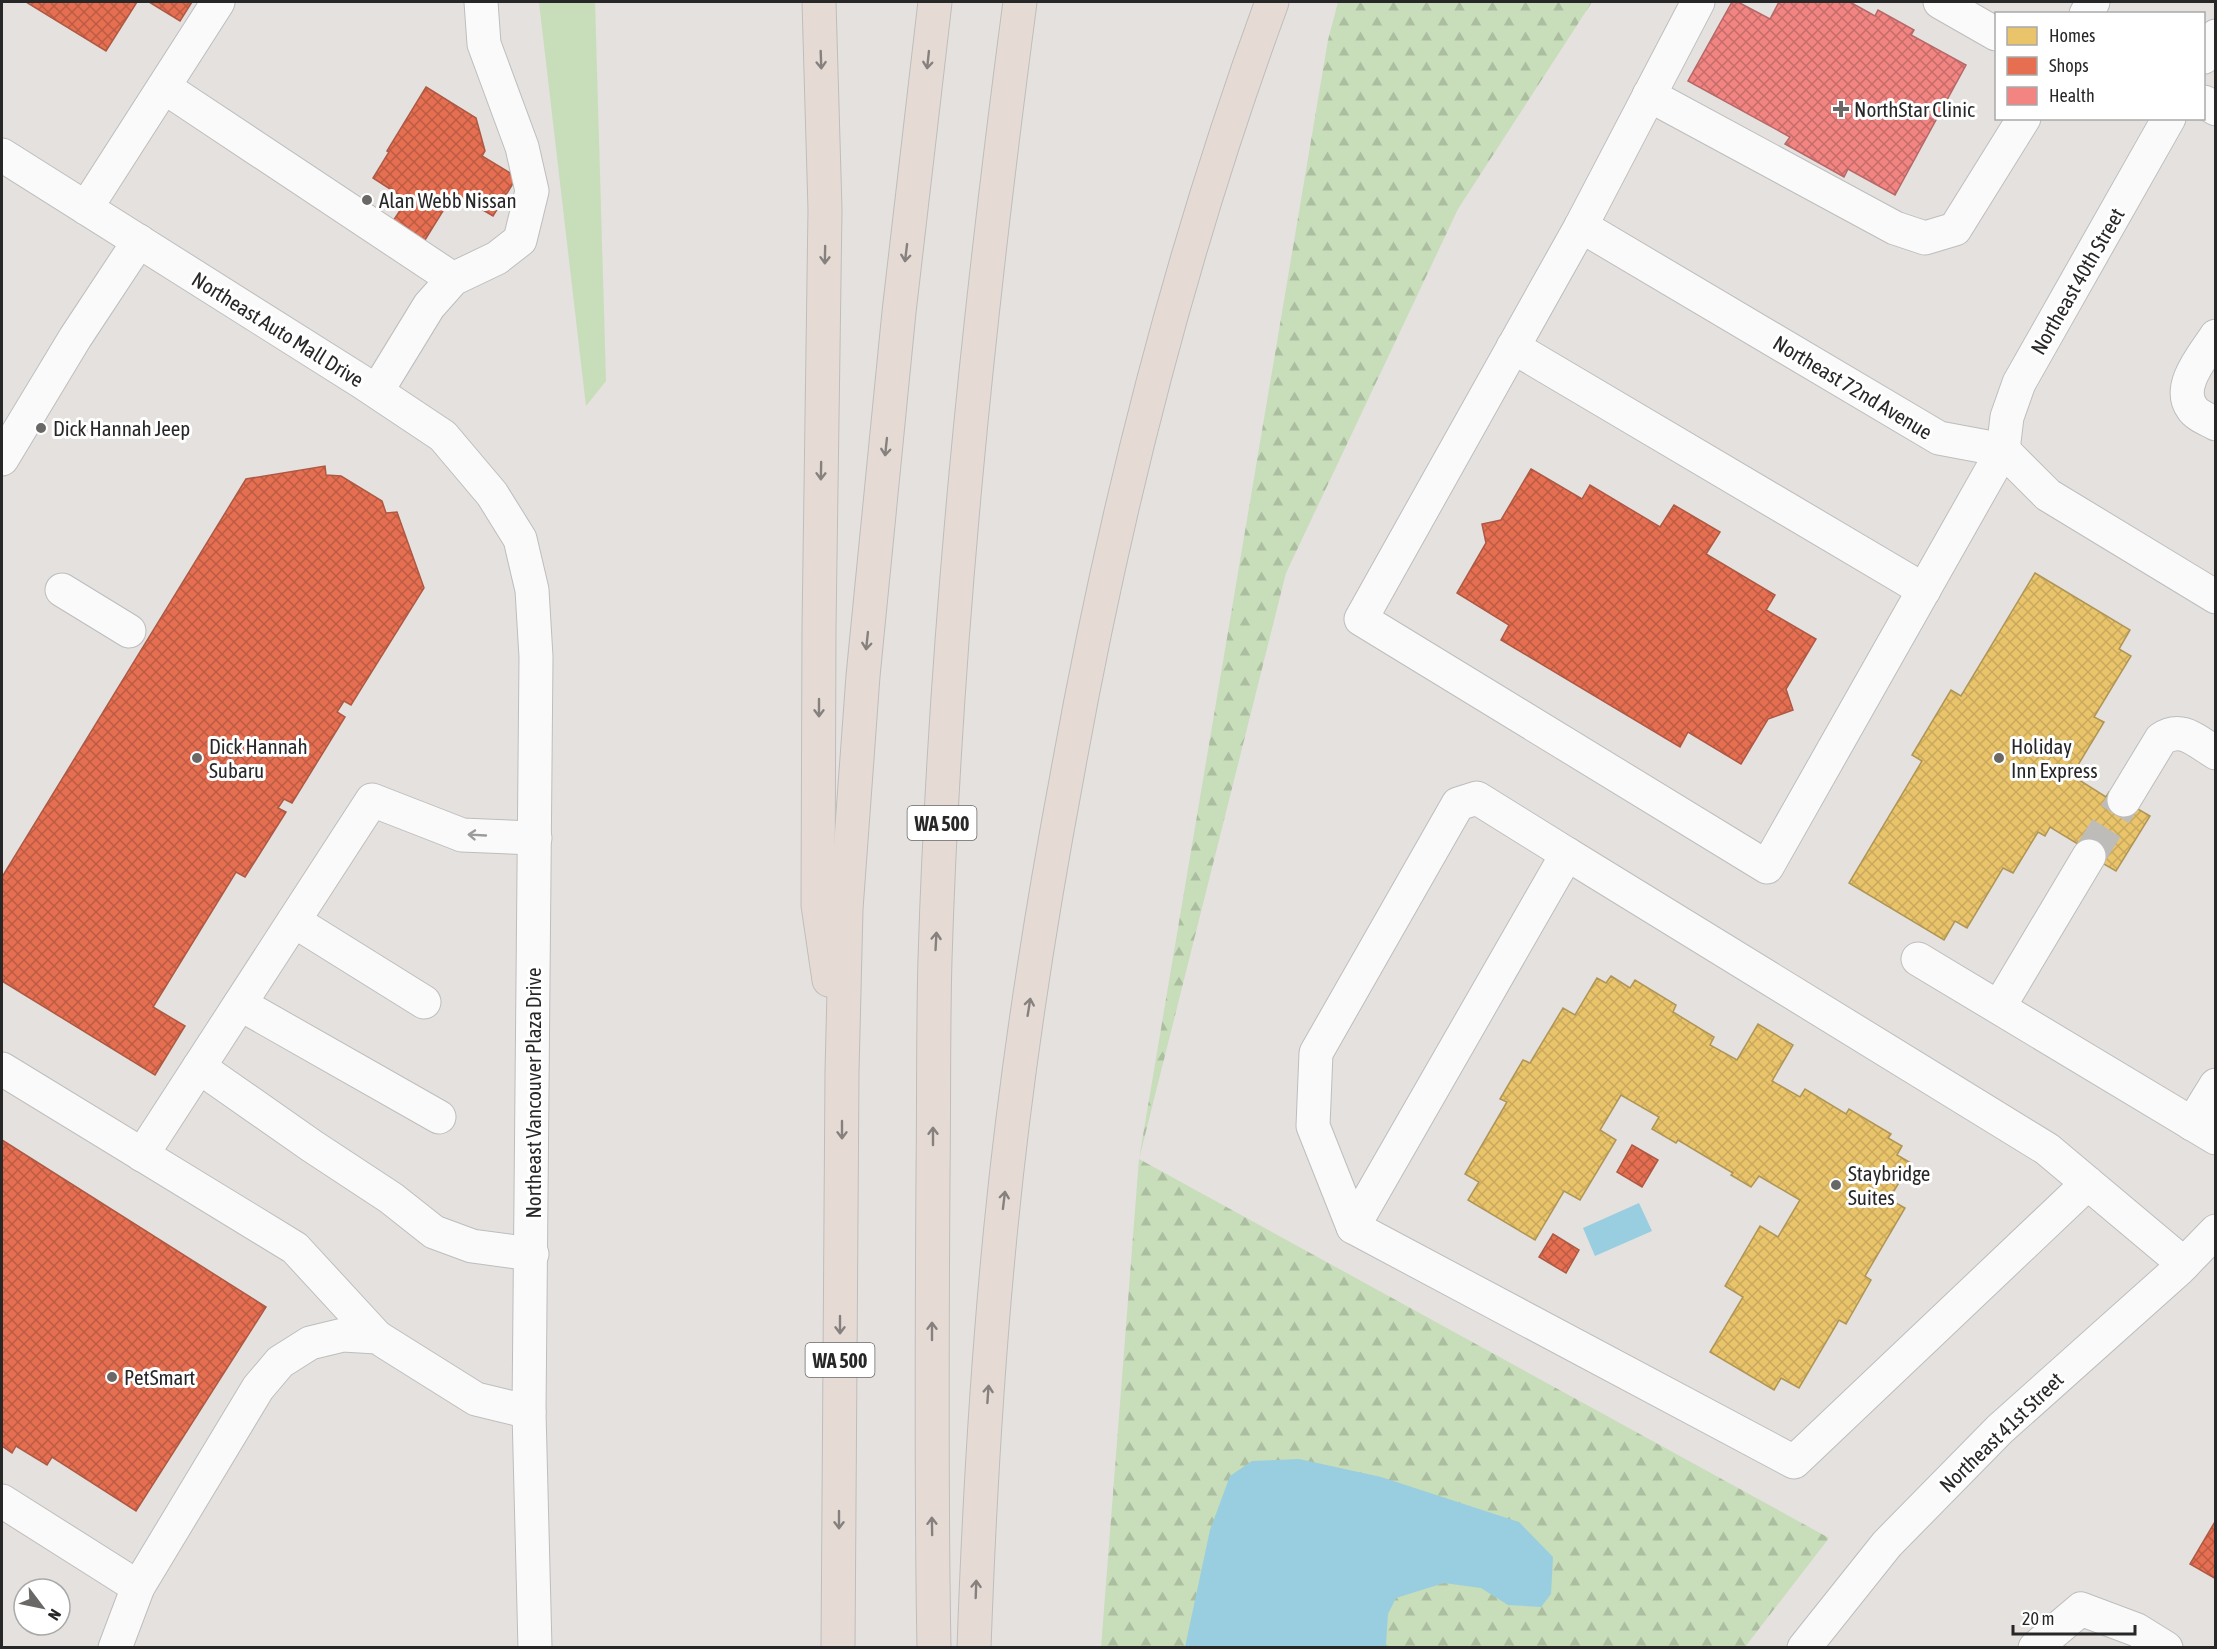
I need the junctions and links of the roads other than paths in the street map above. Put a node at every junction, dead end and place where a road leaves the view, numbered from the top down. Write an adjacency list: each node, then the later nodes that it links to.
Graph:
1 (218, 2): 12 (street)
2 (819, 2): 44 (highway, one-way to 44)
3 (935, 2): 44 (highway, WA 500, one-way to 44)
4 (1020, 2): 61 (highway, WA 500, one-way to 4)
5 (1272, 2): 62 (highway, one-way to 5)
6 (1698, 2): 13 (street)
7 (1940, 2): 9 (street)
8 (476, 4): 20 (street)
9 (1995, 33)
10 (2216, 36): 11 (street)
11 (2205, 55)
12 (164, 87): 17 (street); 20 (street)
13 (1649, 95): 14 (street); 18 (street)
14 (2023, 120)
15 (2168, 120): 25 (street, Northeast 40th Street)
16 (2, 155): 17 (street, Northeast Auto Mall Drive)
17 (86, 208): 19 (street, Northeast Auto Mall Drive)
18 (1581, 226): 22 (street); 25 (street, Northeast 72nd Avenue)
19 (139, 241): 23 (street, Northeast Auto Mall Drive); 26 (street)
20 (453, 279): 23 (street)
21 (2216, 336): 24 (street)
22 (1513, 347): 29 (street); 29 (street)
23 (377, 391): 27 (street, Northeast Auto Mall Drive)
24 (2216, 424)
25 (2003, 450): 29 (street); 30 (street)
26 (2, 459)
27 (520, 540): 34 (street, Northeast Vancouver Plaza Drive)
28 (62, 590): 31 (street)
29 (1924, 590)
30 (2216, 597)
31 (129, 631)
32 (2216, 753): 33 (street)
33 (2124, 800)
34 (535, 838): 37 (street, one-way to 37); 52 (street, Northeast Vancouver Plaza Drive)
35 (1567, 854): 49 (street); 50 (street); 50 (street)
36 (2089, 856): 41 (street)
37 (294, 921): 39 (street); 40 (street)
38 (1918, 959): 41 (street)
39 (424, 1002)
40 (240, 1004): 42 (street); 46 (street)
41 (1999, 1007): 47 (street)
42 (199, 1066): 48 (street); 52 (street)
43 (2, 1069): 48 (street)
44 (842, 1072): 60 (highway, WA 500, one-way to 60)
45 (2216, 1085): 47 (street)
46 (439, 1117)
47 (2204, 1131)
48 (142, 1155): 54 (street)
49 (2088, 1183): 50 (street); 53 (street)
50 (1353, 1227)
51 (2216, 1231): 53 (street, Northeast 41st Street)
52 (532, 1254): 55 (street, Northeast Vancouver Plaza Drive)
53 (2184, 1264): 63 (street, Northeast 41st Street)
54 (377, 1337): 55 (street); 57 (street)
55 (530, 1412): 59 (street, Northeast Vancouver Plaza Drive)
56 (2, 1501): 57 (street)
57 (138, 1587): 58 (street)
58 (115, 1647)
59 (535, 1647)
60 (838, 1647)
61 (934, 1647)
62 (974, 1647)
63 (1804, 1647)
64 (2035, 1647): 65 (street)
65 (2166, 1647)

